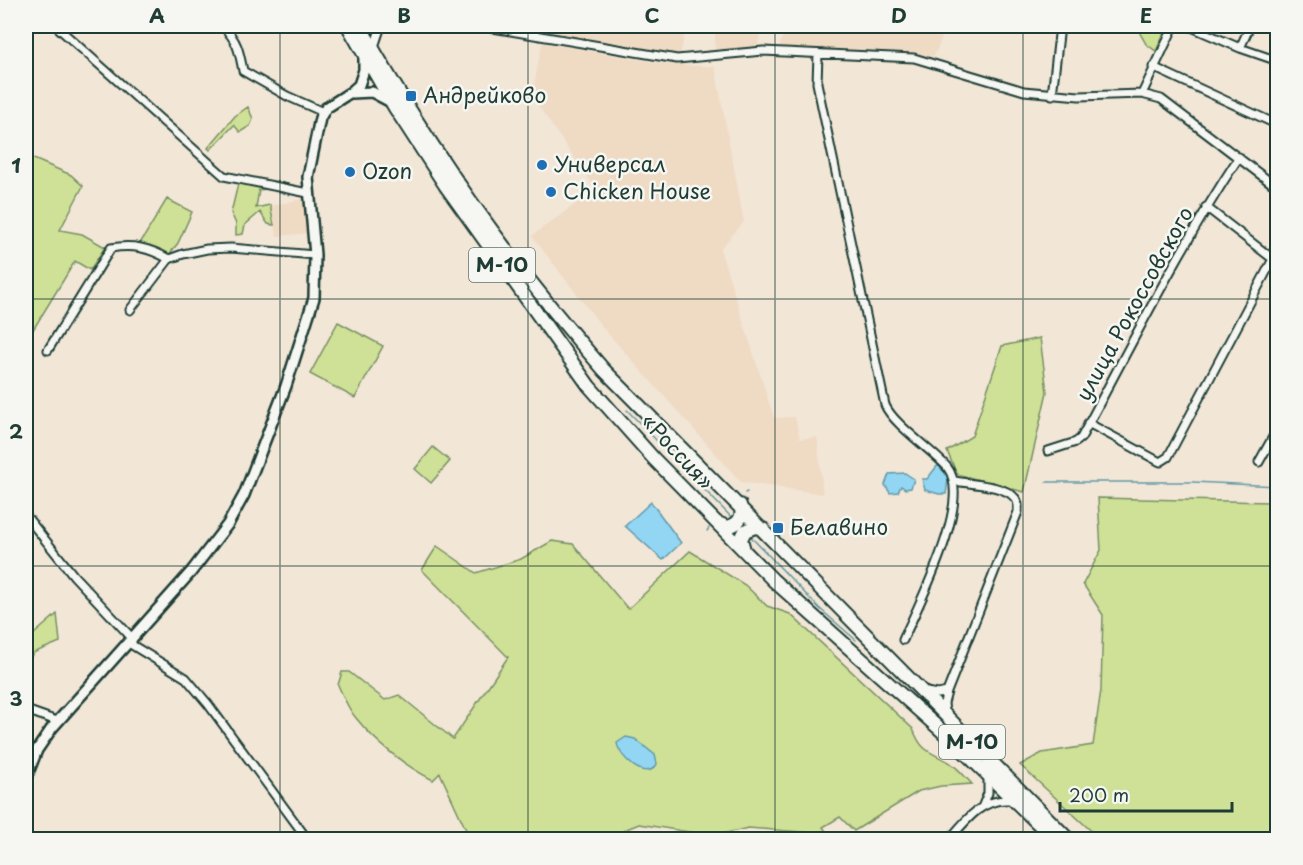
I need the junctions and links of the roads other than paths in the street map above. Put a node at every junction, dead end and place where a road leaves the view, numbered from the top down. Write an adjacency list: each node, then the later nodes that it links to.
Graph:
1 (56, 26): 26 (street)
2 (223, 26): 22 (street)
3 (348, 26): 14 (highway, «Россия» / М-10)
4 (360, 26): 28 (highway, «Россия» / М-10)
5 (364, 26): 12 (highway)
6 (381, 26): 12 (street)
7 (481, 26): 15 (street)
8 (1060, 26): 20 (street)
9 (1174, 26): 17 (street)
10 (1189, 26): 13 (street)
11 (1250, 26): 13 (street)
12 (375, 44): 28 (highway)
13 (1240, 48): 16 (street)
14 (361, 49): 18 (street); 21 (highway, «Россия» / М-10)
15 (818, 54): 20 (street); 38 (street)
16 (1278, 61)
17 (1154, 67): 19 (street); 23 (street)
18 (350, 94): 21 (street); 22 (street)
19 (1142, 94): 20 (street); 24 (street)
20 (1052, 95)
21 (395, 108): 41 (highway, «Россия» / М-10)
22 (323, 112): 26 (street)
23 (1278, 125)
24 (1239, 157): 25 (street); 27 (street, улица Рокоссовского)
25 (1278, 188)
26 (308, 193): 29 (street)
27 (1206, 207): 31 (street); 34 (street, улица Рокоссовского)
28 (485, 223): 39 (highway, «Россия» / М-10)
29 (315, 255): 30 (street); 44 (street)
30 (169, 259): 32 (street); 33 (street)
31 (1275, 261): 34 (street)
32 (130, 310)
33 (48, 350)
34 (1088, 423): 36 (street, улица Рокоссовского)
35 (1278, 428): 37 (street)
36 (1048, 451)
37 (1259, 462)
38 (954, 481): 45 (street); 47 (street)
39 (740, 505): 41 (highway); 42 (highway, «Россия» / М-10)
40 (26, 516): 44 (street)
41 (717, 523): 43 (highway, «Россия» / М-10)
42 (763, 529): 43 (highway); 46 (highway, «Россия» / М-10)
43 (745, 552): 48 (highway, «Россия» / М-10)
44 (132, 638): 51 (street); 57 (street)
45 (903, 640)
46 (919, 689): 47 (street); 50 (highway, «Россия» / М-10)
47 (947, 692): 50 (street)
48 (905, 697): 53 (highway); 56 (highway, «Россия» / М-10)
49 (26, 710): 51 (street)
50 (947, 717): 60 (highway, «Россия» / М-10)
51 (57, 722): 52 (street)
52 (26, 778)
53 (988, 780): 54 (highway); 55 (street)
54 (1009, 801): 55 (street); 56 (highway)
55 (983, 805): 58 (street)
56 (1030, 814): 59 (highway, «Россия» / М-10)
57 (308, 840)
58 (948, 840)
59 (1055, 840)
60 (1070, 840)

